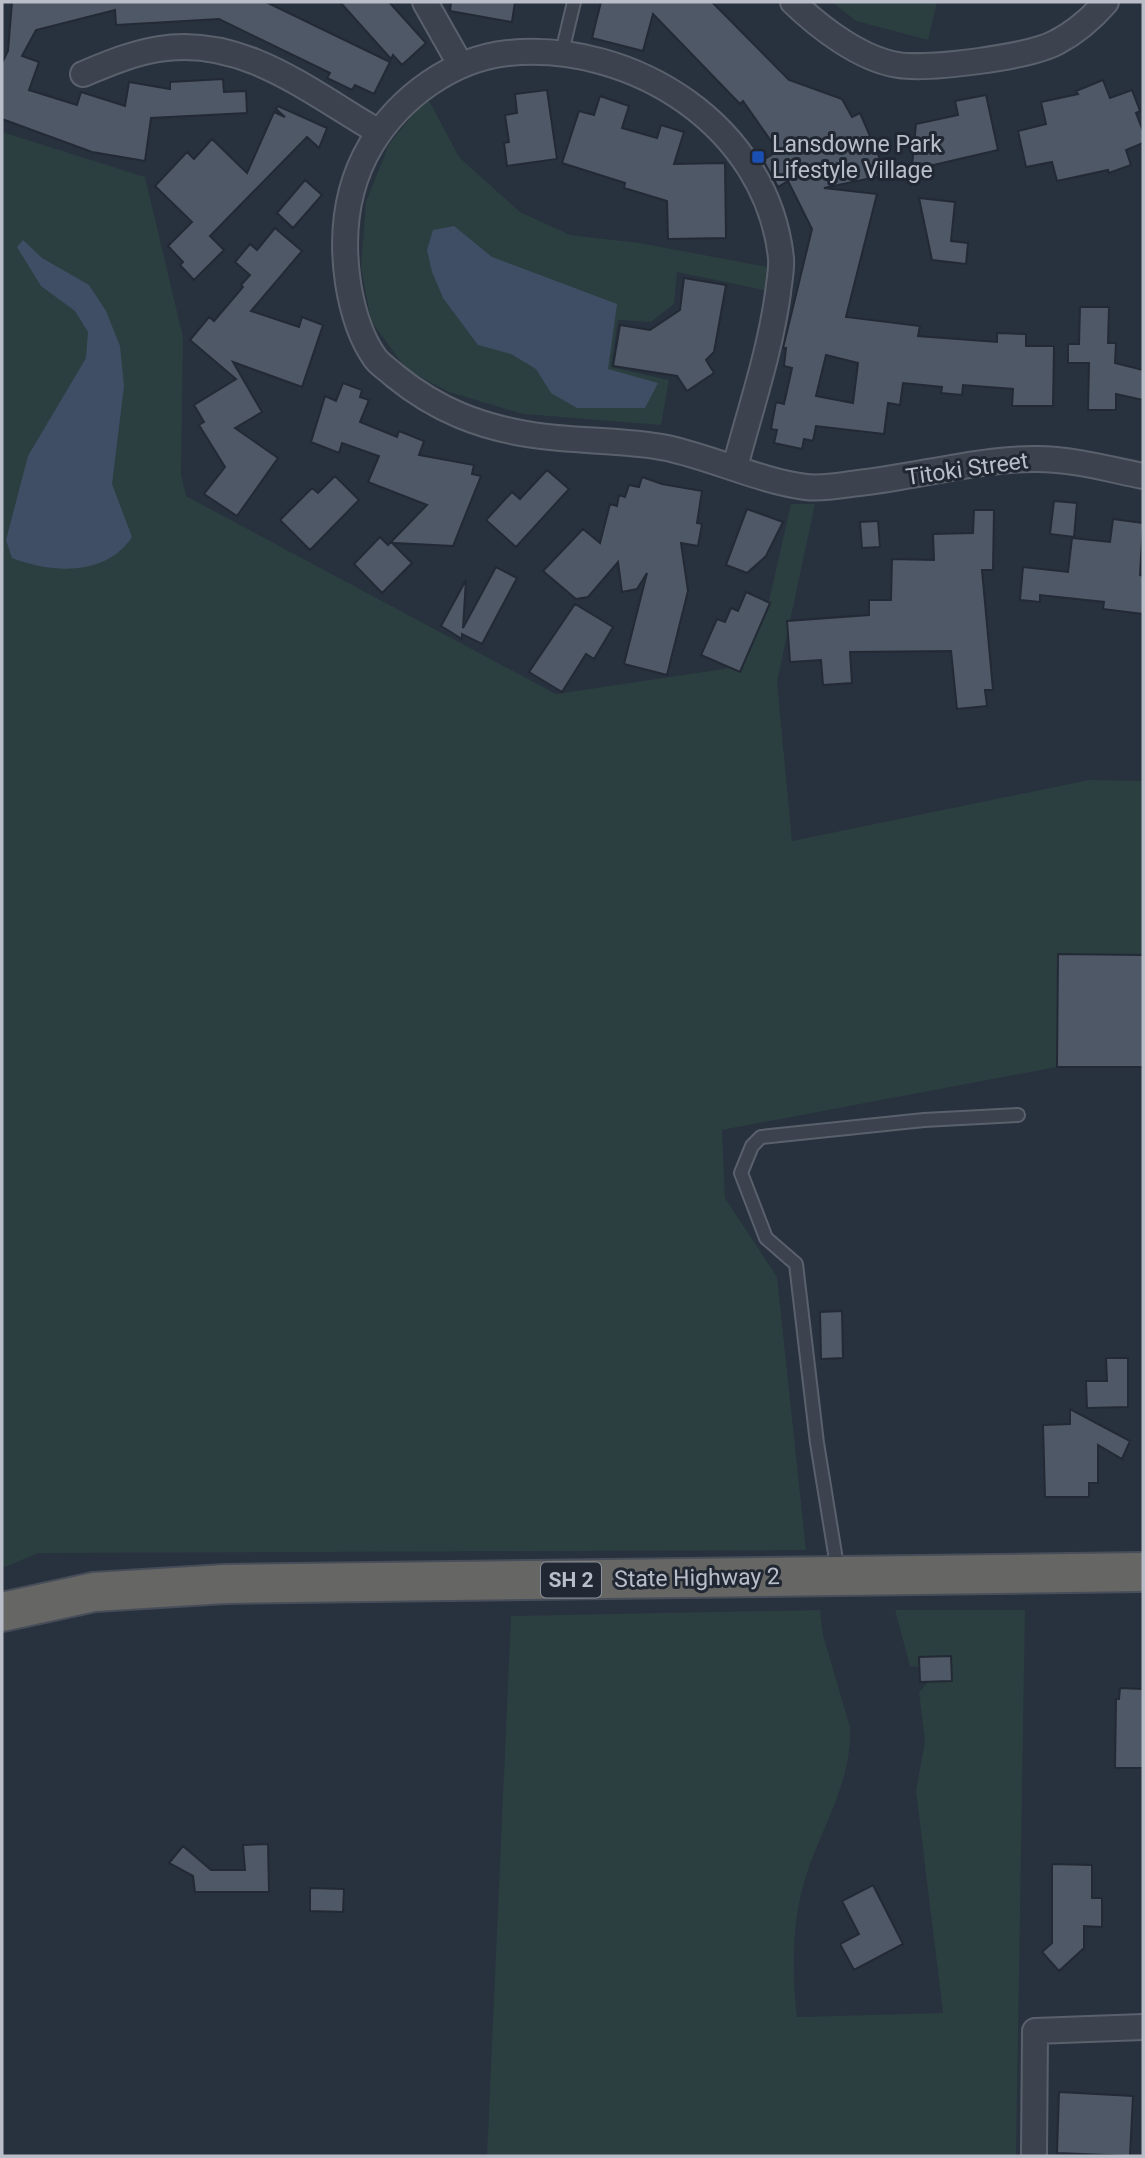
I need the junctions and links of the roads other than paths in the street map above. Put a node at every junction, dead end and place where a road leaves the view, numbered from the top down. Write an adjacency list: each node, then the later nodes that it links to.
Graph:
1 (425, 2): 6 (street)
2 (575, 2): 5 (lane)
3 (793, 2): 4 (street)
4 (1107, 2)
5 (562, 52): 6 (street, Titoki Street); 9 (street, Titoki Street)
6 (460, 64): 8 (street, Titoki Street)
7 (83, 74): 8 (street)
8 (379, 132): 9 (street, Titoki Street)
9 (735, 467): 10 (street, Titoki Street)
10 (1143, 476)
11 (1018, 1115): 13 (lane)
12 (1143, 1572): 13 (highway, State Highway 2 / SH 2)
13 (838, 1576): 14 (highway, State Highway 2 / SH 2)
14 (2, 1612)
15 (1143, 2027): 16 (street)
16 (1034, 2156)

